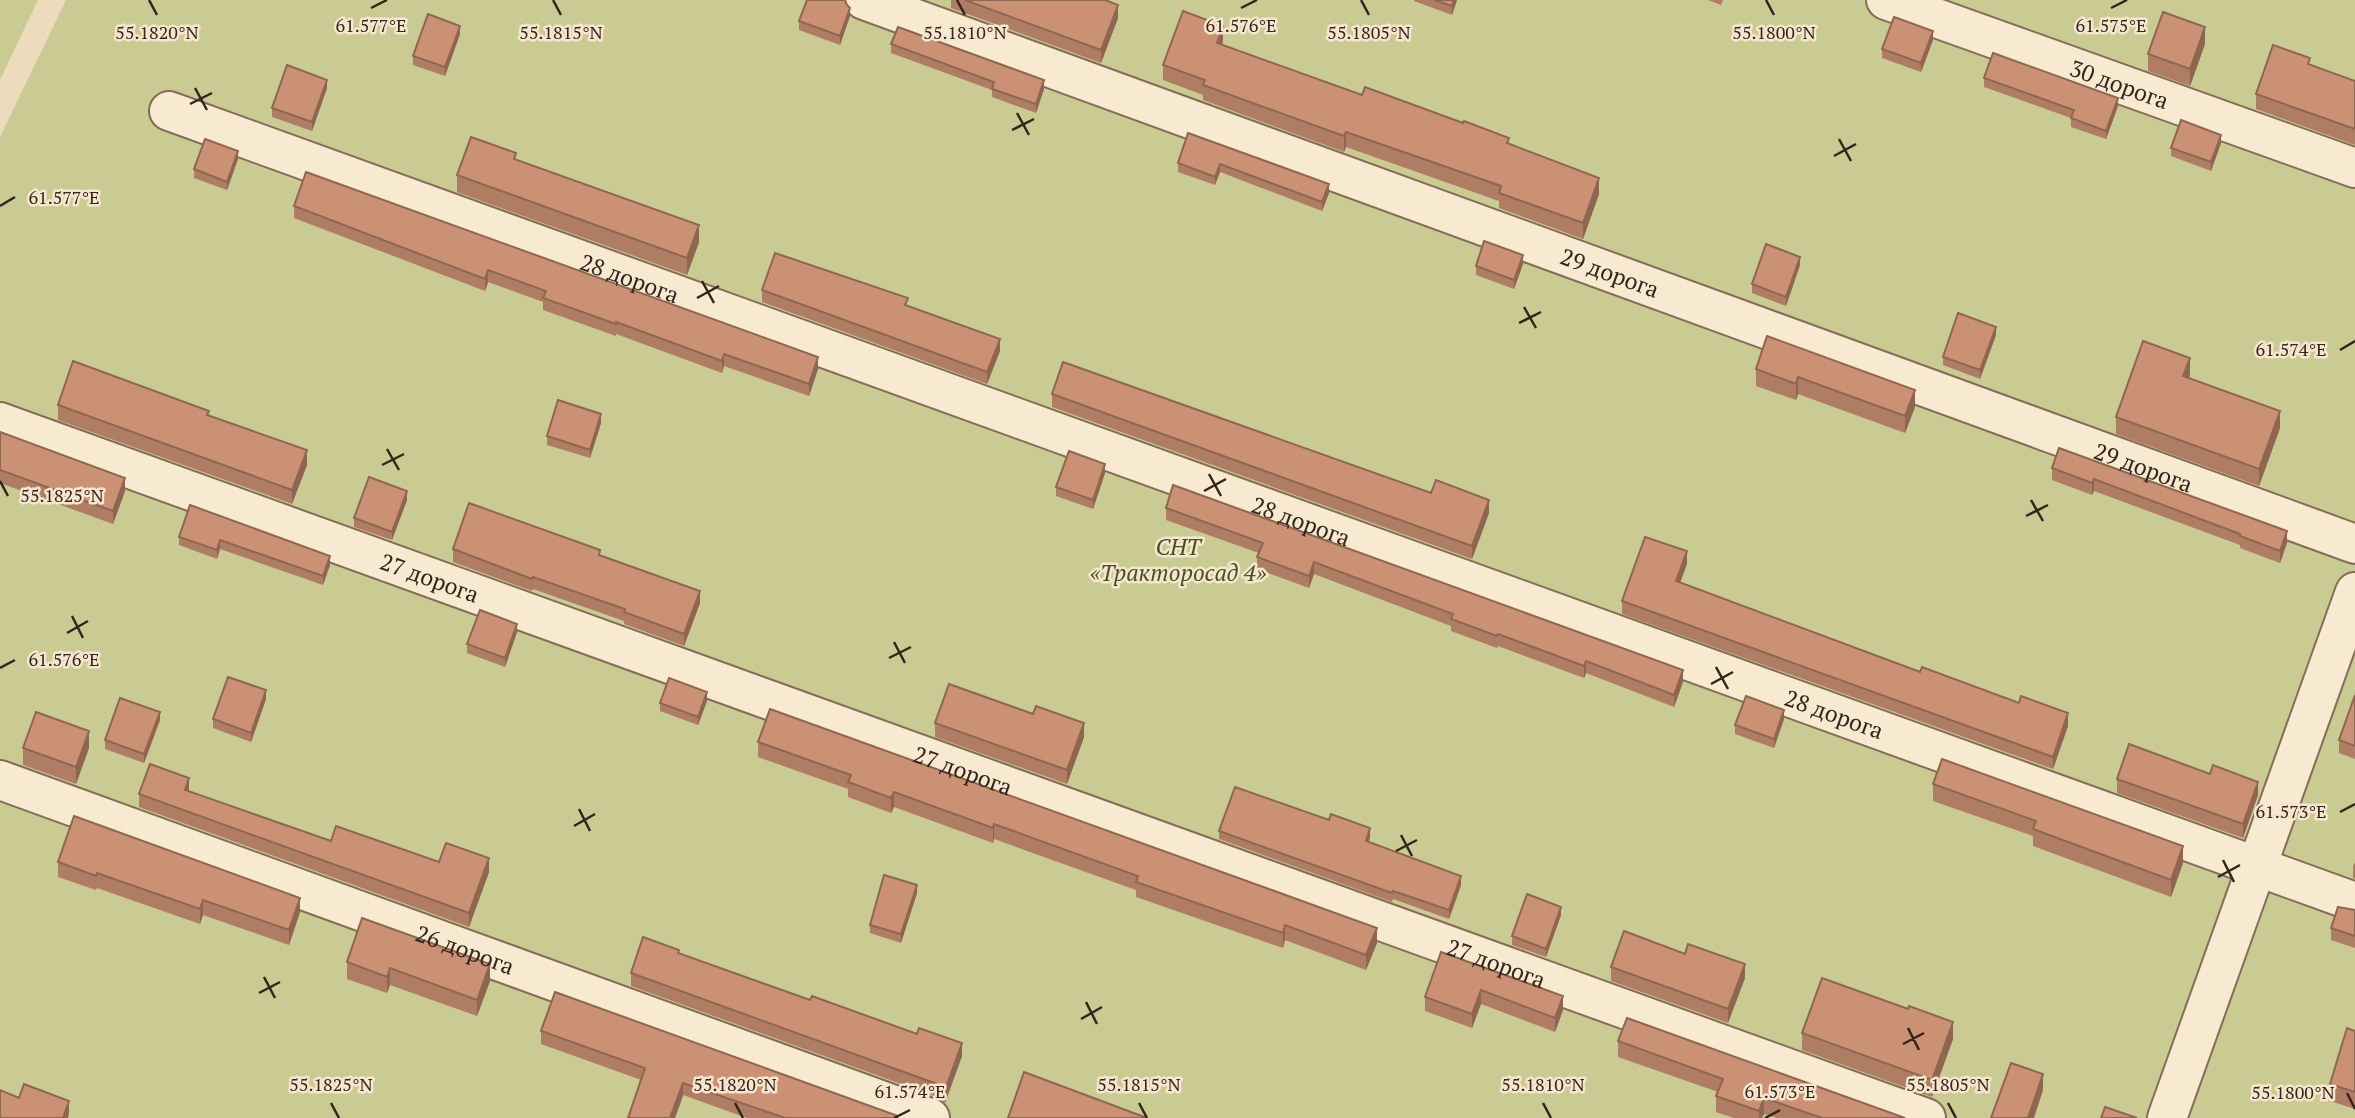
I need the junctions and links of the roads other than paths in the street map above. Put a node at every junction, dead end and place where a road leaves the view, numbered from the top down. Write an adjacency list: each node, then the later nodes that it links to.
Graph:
1 (864, 0): 6 (street, 29 дорога)
2 (1886, 0): 4 (street, 30 дорога)
3 (169, 111): 9 (street, 28 дорога)
4 (2355, 168)
5 (0, 422): 12 (street, 27 дорога)
6 (2355, 544)
7 (2355, 592): 9 (street)
8 (0, 780): 11 (street, 26 дорога)
9 (2257, 866): 10 (street, 28 дорога); 13 (street)
10 (2355, 902)
11 (930, 1118)
12 (1926, 1118)
13 (2166, 1118)

